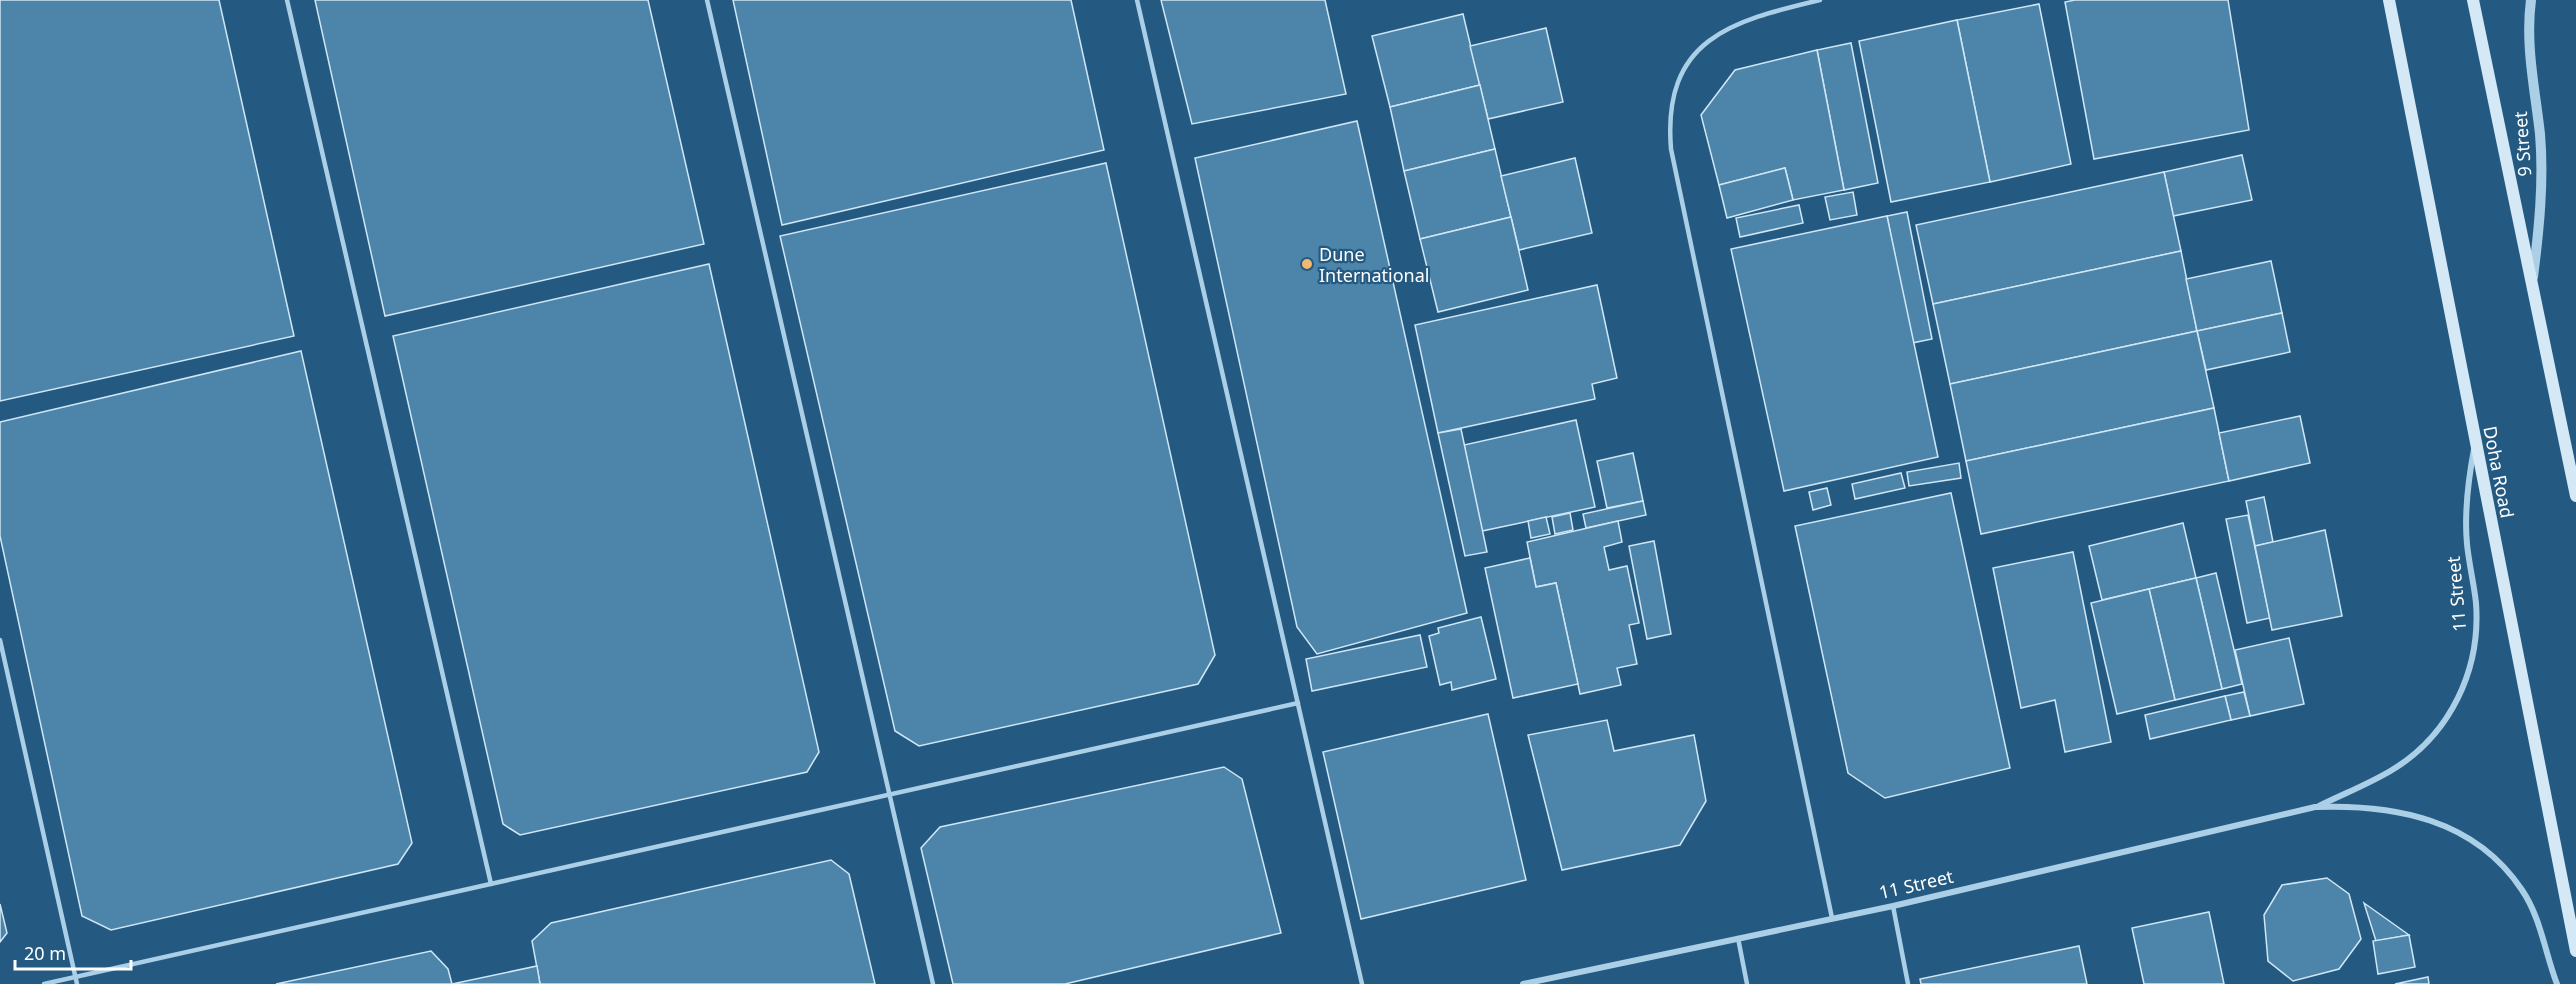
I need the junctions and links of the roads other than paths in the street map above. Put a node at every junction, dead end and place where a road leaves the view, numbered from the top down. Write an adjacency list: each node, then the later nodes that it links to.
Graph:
1 (287, 0): 15 (lane)
2 (707, 0): 13 (lane)
3 (1137, 0): 12 (lane)
4 (1820, 0): 17 (lane)
5 (2389, 0): 9 (main road, Doha Road)
6 (2473, 0): 8 (main road)
7 (2531, 0): 8 (street, 9 Street)
8 (2531, 286): 10 (main road)
9 (2475, 446): 14 (street, 11 Street); 19 (main road, Doha Road)
10 (2576, 496)
11 (0, 640): 20 (lane)
12 (1298, 703): 13 (lane); 24 (lane)
13 (889, 795): 15 (lane); 23 (lane)
14 (2315, 807): 16 (street, 11 Street); 28 (street, 11 Street)
15 (491, 884): 20 (lane)
16 (1893, 906): 17 (street, 11 Street); 27 (lane)
17 (1832, 918): 18 (street, 11 Street)
18 (1738, 938): 25 (street, 11 Street); 26 (lane)
19 (2576, 951)
20 (76, 977): 21 (lane); 22 (lane)
21 (44, 984)
22 (77, 984)
23 (933, 984)
24 (1362, 984)
25 (1523, 984)
26 (1747, 984)
27 (1908, 984)
28 (2557, 984)

